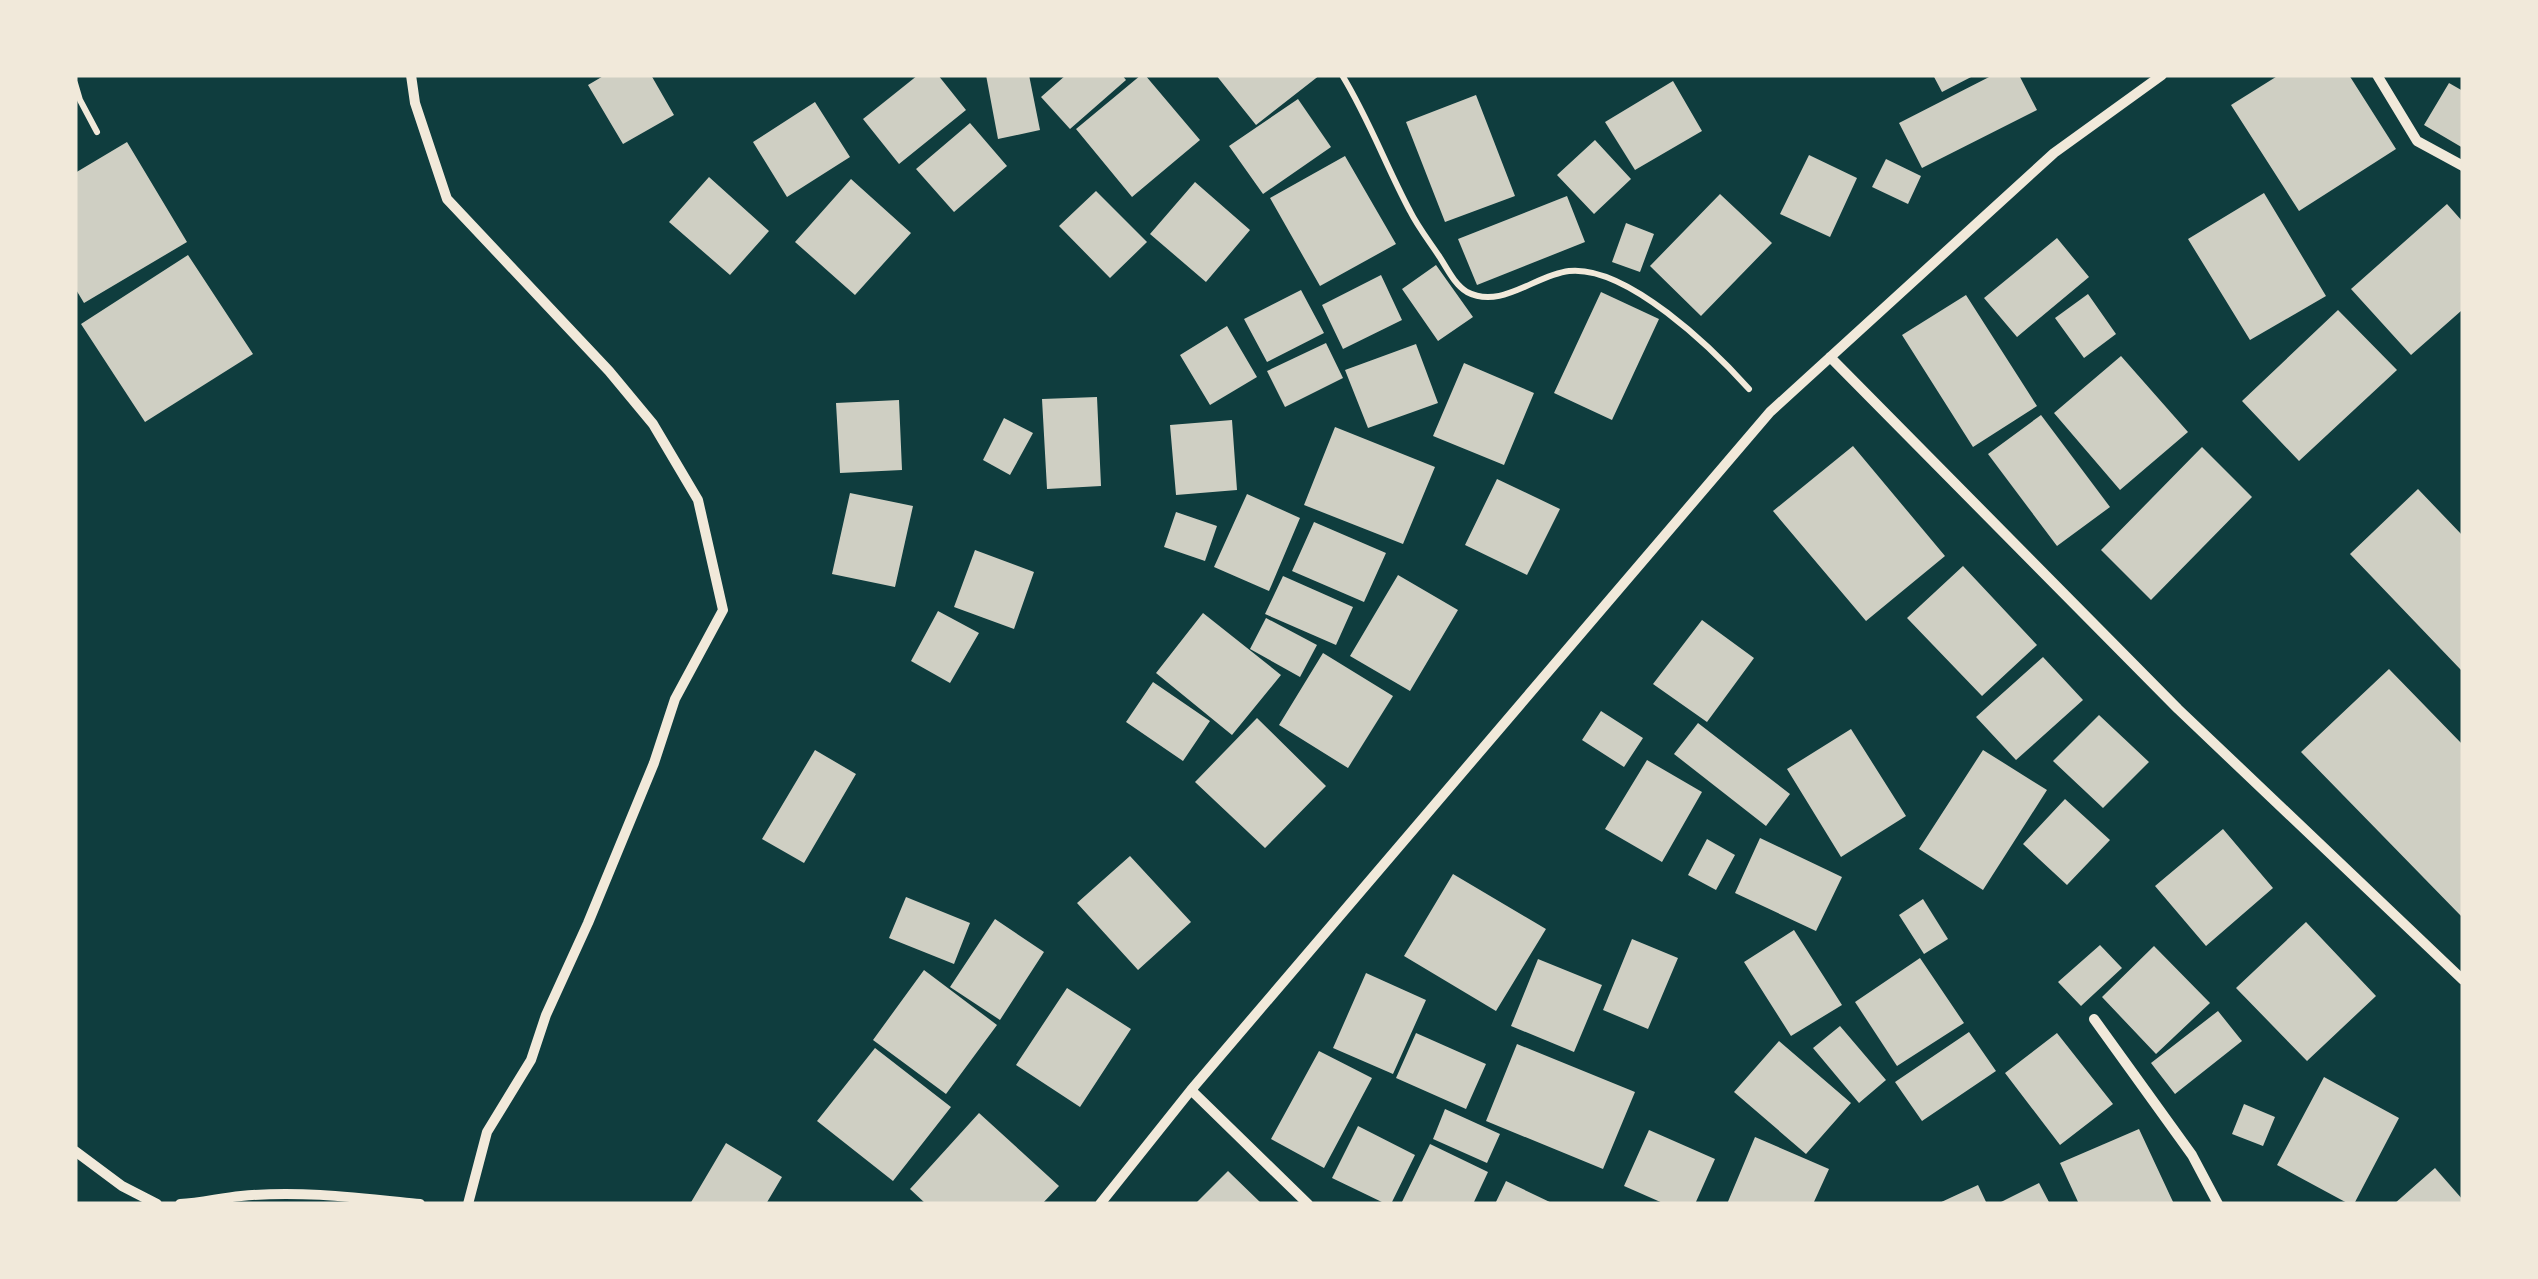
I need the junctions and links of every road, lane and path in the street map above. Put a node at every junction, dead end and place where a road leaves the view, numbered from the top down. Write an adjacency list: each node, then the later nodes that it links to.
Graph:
1 (411, 75): 17 (street)
2 (1342, 75): 9 (path)
3 (2162, 75): 8 (street)
4 (2377, 75): 7 (street)
5 (75, 83): 6 (path)
6 (97, 132)
7 (2463, 166)
8 (1830, 357): 9 (street); 10 (street)
9 (1770, 412): 12 (street)
10 (2463, 980)
11 (2094, 1018): 20 (street)
12 (1191, 1090): 18 (street); 19 (street)
13 (75, 1151): 14 (street)
14 (156, 1204)
15 (180, 1204): 16 (street)
16 (420, 1204)
17 (468, 1204)
18 (1100, 1204)
19 (1308, 1204)
20 (2218, 1204)

